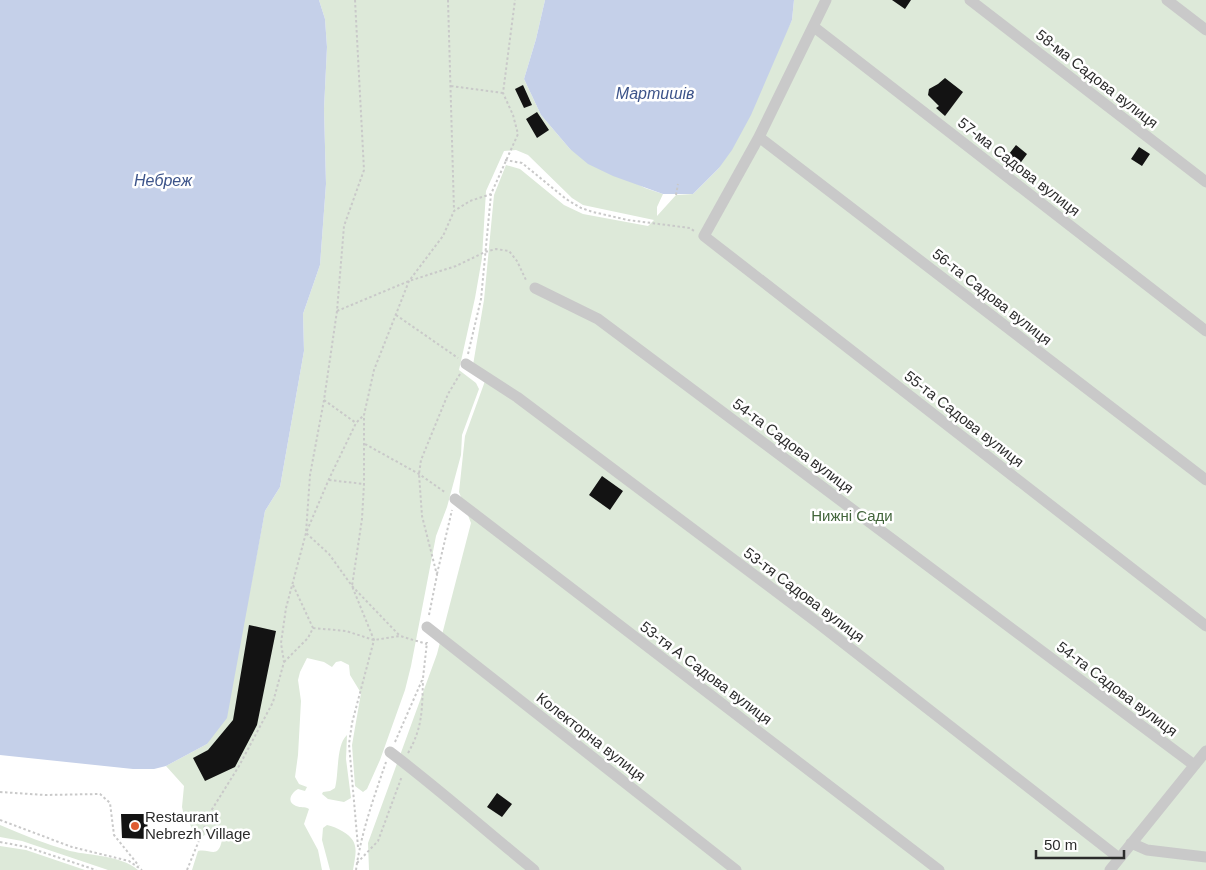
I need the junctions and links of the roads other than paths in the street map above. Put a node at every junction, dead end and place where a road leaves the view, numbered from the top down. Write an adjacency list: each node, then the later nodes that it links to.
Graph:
1 (826, 0): 4 (street)
2 (970, 0): 7 (street, 58-ма Садова вулиця)
3 (1167, 0): 5 (street)
4 (814, 27): 6 (street); 9 (street, 57-ма Садова вулиця)
5 (1206, 30)
6 (759, 137): 11 (street, 56-та Садова вулиця); 13 (street, 55-та Садова вулиця)
7 (1206, 182)
8 (535, 288): 17 (street, 54-та Садова вулиця)
9 (1206, 331)
10 (466, 364): 20 (street, 53-тя Садова вулиця)
11 (1206, 480)
12 (455, 499): 23 (street, 53-тя А Садова вулиця)
13 (1206, 626)
14 (427, 627): 22 (street, Колекторна вулиця)
15 (1206, 751): 17 (street)
16 (390, 752): 21 (street)
17 (1194, 765): 18 (street)
18 (1131, 843): 19 (street); 20 (street)
19 (1206, 857)
20 (1119, 858): 24 (street)
21 (534, 870)
22 (736, 870)
23 (939, 870)
24 (1110, 870)

